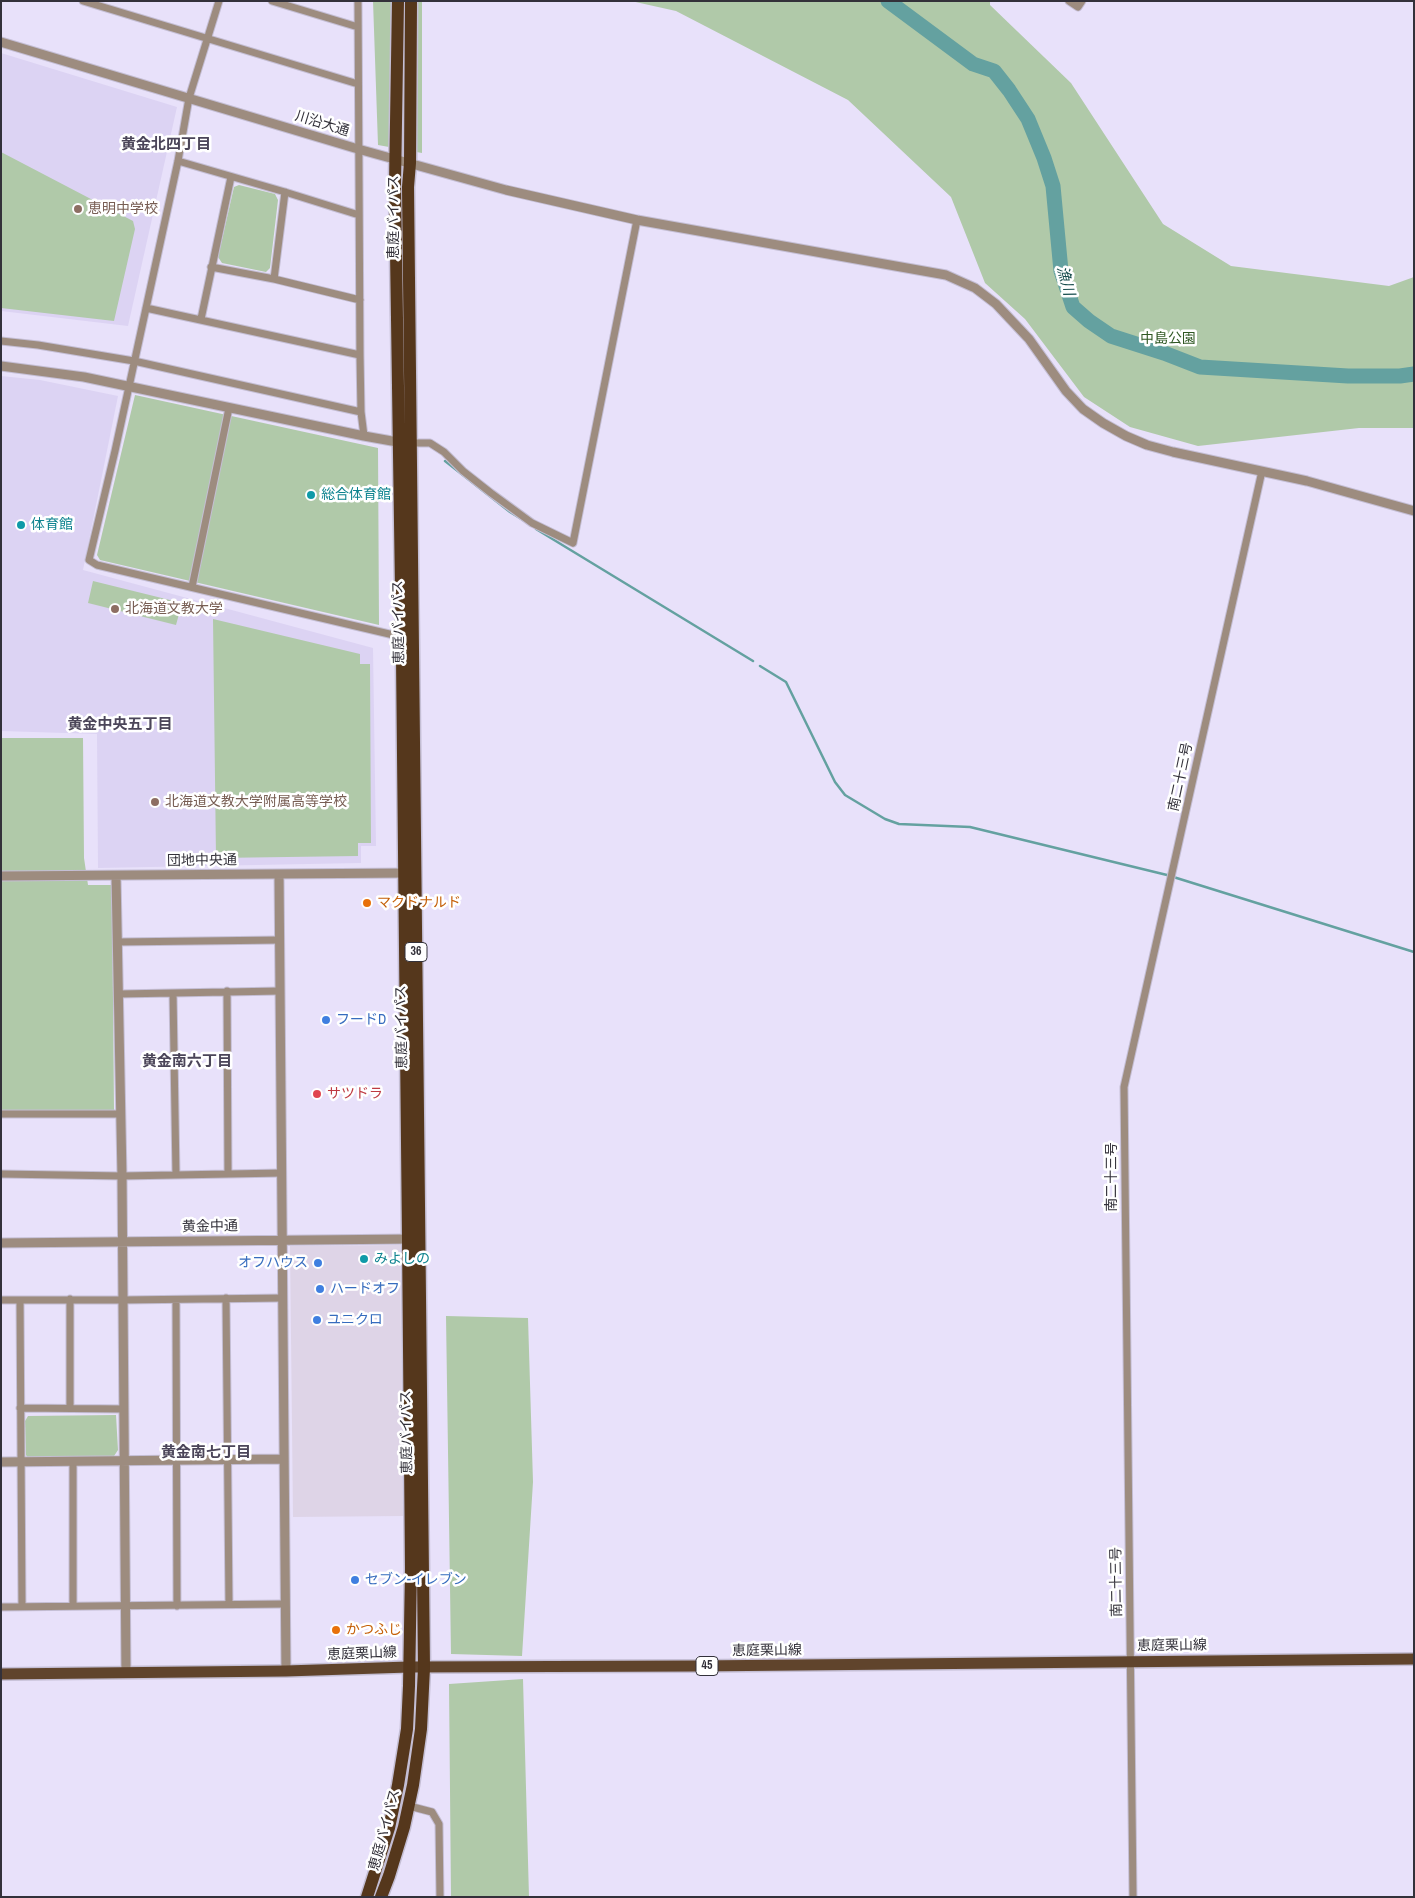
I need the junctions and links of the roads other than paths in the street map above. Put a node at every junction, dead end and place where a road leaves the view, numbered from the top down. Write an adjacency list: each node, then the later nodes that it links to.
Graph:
1 (83, 1): 10 (street)
2 (220, 1): 10 (street)
3 (272, 1): 9 (street)
4 (358, 1): 9 (street)
5 (398, 1): 15 (highway, 恵庭バイパス / 36)
6 (411, 1): 17 (highway, 恵庭バイパス / 36)
7 (1069, 1): 8 (street)
8 (1082, 1)
9 (358, 27): 12 (street)
10 (208, 39): 12 (street); 13 (street)
11 (1, 42): 13 (street, 川沿大通)
12 (358, 84): 14 (street)
13 (189, 98): 14 (street, 川沿大通); 16 (street)
14 (358, 149): 15 (street, 川沿大通); 20 (street)
15 (395, 159): 17 (street, 川沿大通); 35 (highway, 恵庭バイパス / 36)
16 (178, 162): 18 (street); 25 (street)
17 (410, 163): 21 (street, 川沿大通); 35 (highway, 恵庭バイパス / 36)
18 (231, 176): 19 (street); 22 (street)
19 (285, 192): 20 (street); 23 (street)
20 (359, 215): 24 (street)
21 (637, 220): 35 (street); 36 (street, 川沿大通)
22 (211, 267): 23 (street); 26 (street)
23 (274, 279): 24 (street)
24 (360, 300): 28 (street)
25 (146, 308): 26 (street); 29 (street)
26 (201, 319): 28 (street)
27 (1, 341): 29 (street)
28 (360, 355): 33 (street)
29 (134, 361): 31 (street); 33 (street)
30 (1, 366): 31 (street)
31 (128, 388): 32 (street); 38 (street)
32 (229, 408): 34 (street); 38 (street)
33 (361, 412): 34 (street)
34 (364, 436): 35 (street)
35 (405, 443): 39 (highway, 恵庭バイパス / 36); 40 (highway, 恵庭バイパス / 36)
36 (1262, 471): 37 (street, 川沿大通); 86 (street, 南二十三号)
37 (1414, 511)
38 (192, 587): 39 (street)
39 (402, 637): 40 (highway, 恵庭バイパス / 36)
40 (410, 873): 41 (street, 団地中央通); 57 (highway, 恵庭バイパス / 36)
41 (279, 874): 43 (street, 団地中央通); 44 (street)
42 (1, 876): 43 (street, 団地中央通)
43 (116, 876): 45 (street)
44 (280, 940): 45 (street); 47 (street)
45 (117, 942): 49 (street)
46 (227, 991): 47 (street); 48 (street); 52 (street)
47 (280, 991): 53 (street)
48 (173, 993): 49 (street); 55 (street)
49 (119, 994): 51 (street)
50 (1, 1114): 51 (street)
51 (120, 1114): 56 (street)
52 (228, 1173): 53 (street); 55 (street)
53 (282, 1173): 58 (street)
54 (1, 1174): 56 (street)
55 (176, 1175): 56 (street)
56 (122, 1176): 59 (street)
57 (414, 1239): 58 (street, 黄金中通); 87 (highway, 恵庭バイパス / 36); 88 (highway, 恵庭バイパス / 36)
58 (282, 1240): 59 (street, 黄金中通); 62 (street)
59 (122, 1242): 60 (street, 黄金中通); 66 (street)
60 (1, 1243)
61 (226, 1298): 62 (street); 67 (street); 71 (street)
62 (283, 1298): 72 (street)
63 (70, 1299): 65 (street); 66 (street); 69 (street)
64 (1, 1300): 65 (street)
65 (20, 1300): 68 (street)
66 (123, 1300): 67 (street); 70 (street)
67 (176, 1300): 73 (street)
68 (20, 1408): 69 (street); 77 (street)
69 (70, 1408): 70 (street)
70 (124, 1409): 75 (street)
71 (228, 1459): 72 (street); 73 (street); 78 (street)
72 (284, 1459): 79 (street)
73 (176, 1460): 75 (street); 81 (street)
74 (73, 1461): 75 (street); 77 (street); 80 (street)
75 (124, 1461): 84 (street)
76 (1, 1462): 77 (street)
77 (20, 1462): 83 (street)
78 (229, 1604): 79 (street); 81 (street)
79 (285, 1604): 89 (street)
80 (73, 1606): 83 (street); 84 (street)
81 (177, 1606): 84 (street)
82 (1, 1607): 83 (street)
83 (22, 1607)
84 (126, 1607): 90 (street)
85 (1414, 1659): 86 (main road, 恵庭栗山線 / 45)
86 (1130, 1662): 88 (main road, 恵庭栗山線 / 45); 96 (street, 南二十三号)
87 (409, 1667): 88 (main road, 恵庭栗山線 / 45); 89 (main road, 恵庭栗山線 / 45); 93 (highway, 恵庭バイパス / 36)
88 (424, 1668): 92 (highway, 恵庭バイパス / 36)
89 (286, 1671): 90 (main road, 恵庭栗山線 / 45)
90 (126, 1673): 91 (main road, 恵庭栗山線 / 45)
91 (1, 1674)
92 (409, 1806): 94 (highway, 恵庭バイパス / 36); 95 (street)
93 (368, 1897)
94 (380, 1897)
95 (440, 1897)
96 (1133, 1897)

